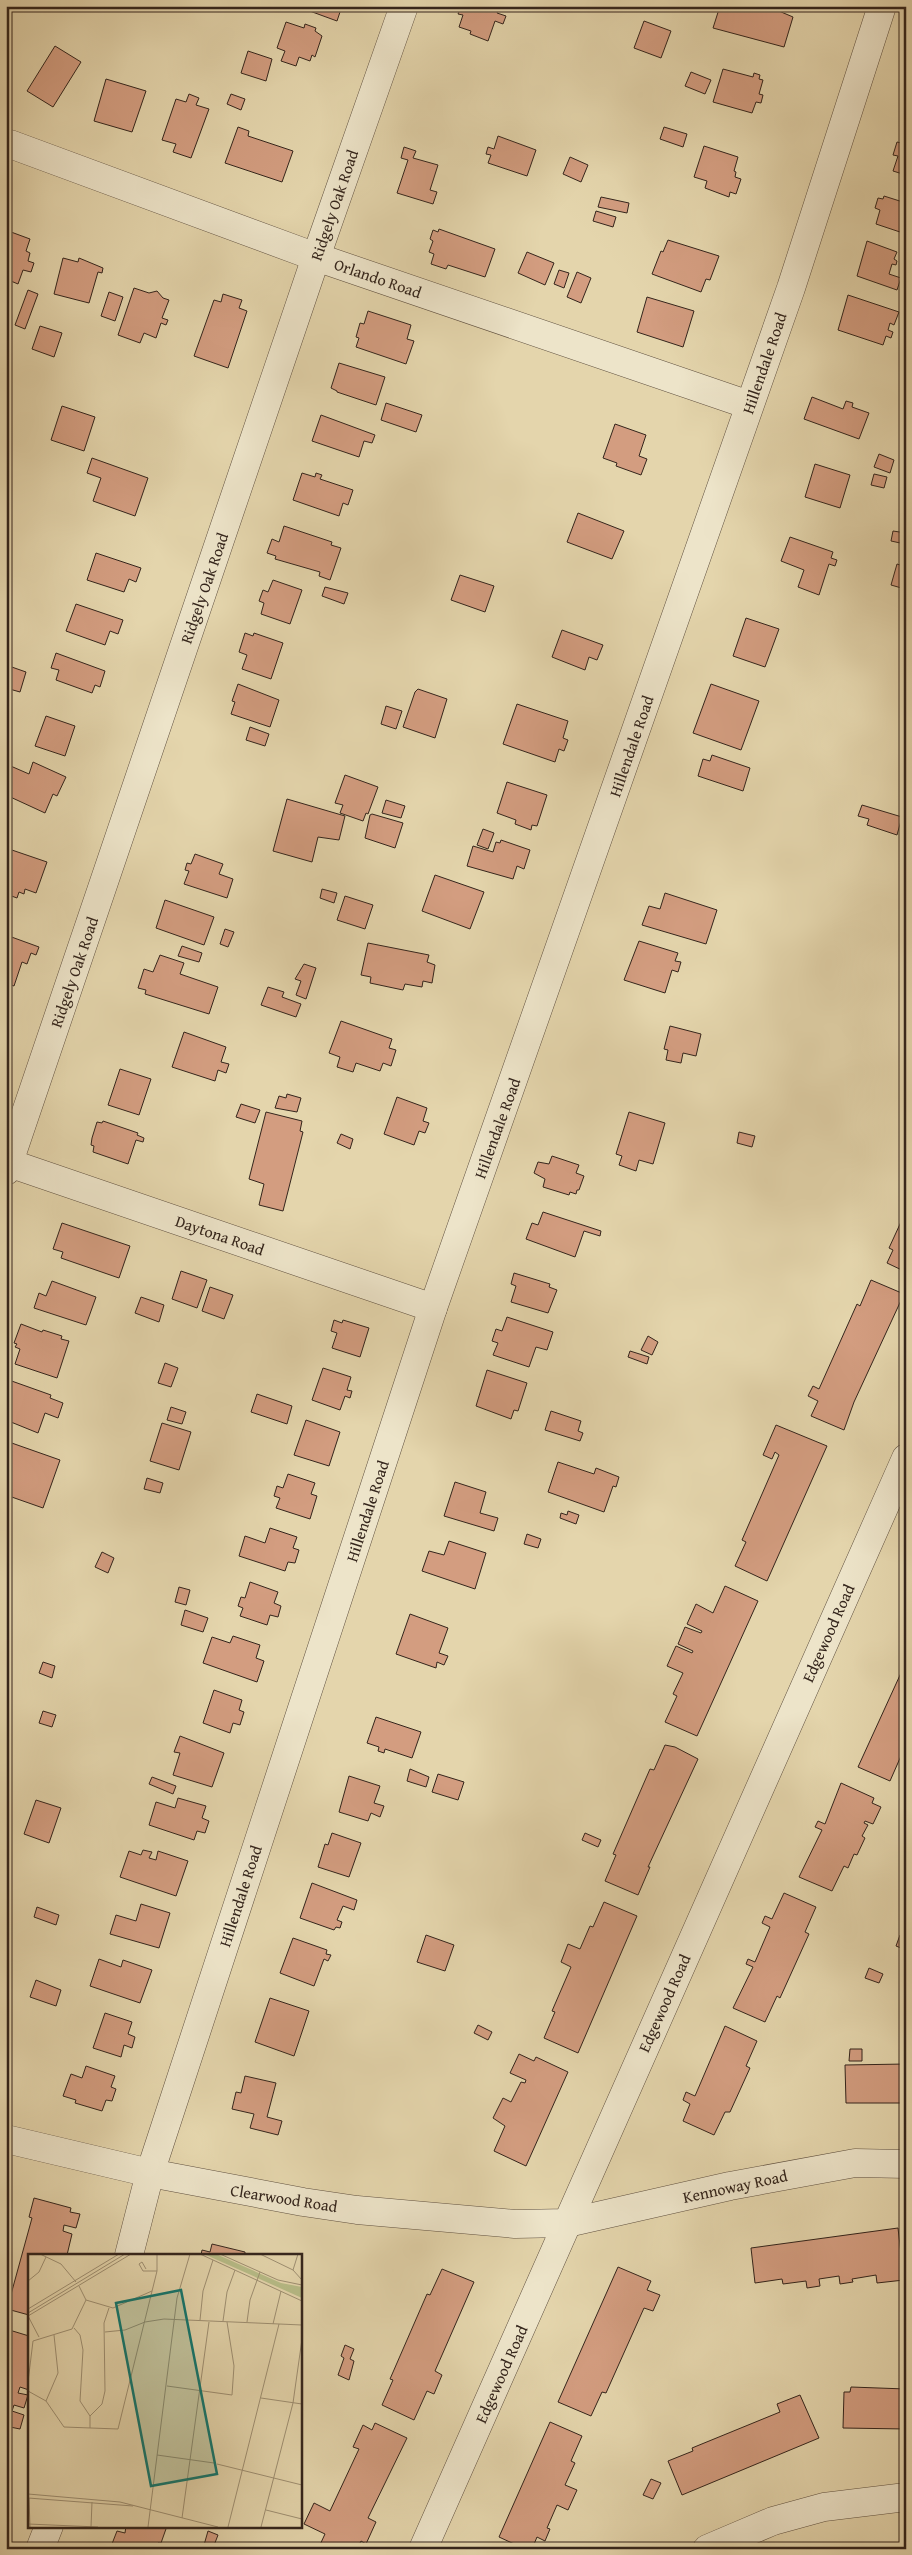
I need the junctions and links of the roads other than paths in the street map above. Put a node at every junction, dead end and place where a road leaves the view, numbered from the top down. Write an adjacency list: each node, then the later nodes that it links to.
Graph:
1 (404, 6): 4 (street, Ridgely Oak Road)
2 (882, 6): 5 (street, Hillendale Road)
3 (10, 144): 4 (street, Orlando Road)
4 (316, 257): 5 (street, Orlando Road); 6 (street, Ridgely Oak Road)
5 (749, 405): 7 (street, Hillendale Road)
6 (7, 1166): 7 (street, Daytona Road)
7 (433, 1308): 11 (street, Hillendale Road)
8 (906, 1458): 12 (street, Edgewood Road)
9 (6, 2139): 11 (street, Clearwood Road)
10 (906, 2164): 12 (street, Kennoway Road)
11 (150, 2173): 12 (street, Clearwood Road); 13 (street, Hillendale Road)
12 (567, 2223): 17 (street, Edgewood Road)
13 (130, 2254)
14 (906, 2497): 18 (street)
15 (48, 2528): 16 (street)
16 (40, 2549)
17 (424, 2549)
18 (707, 2549)

